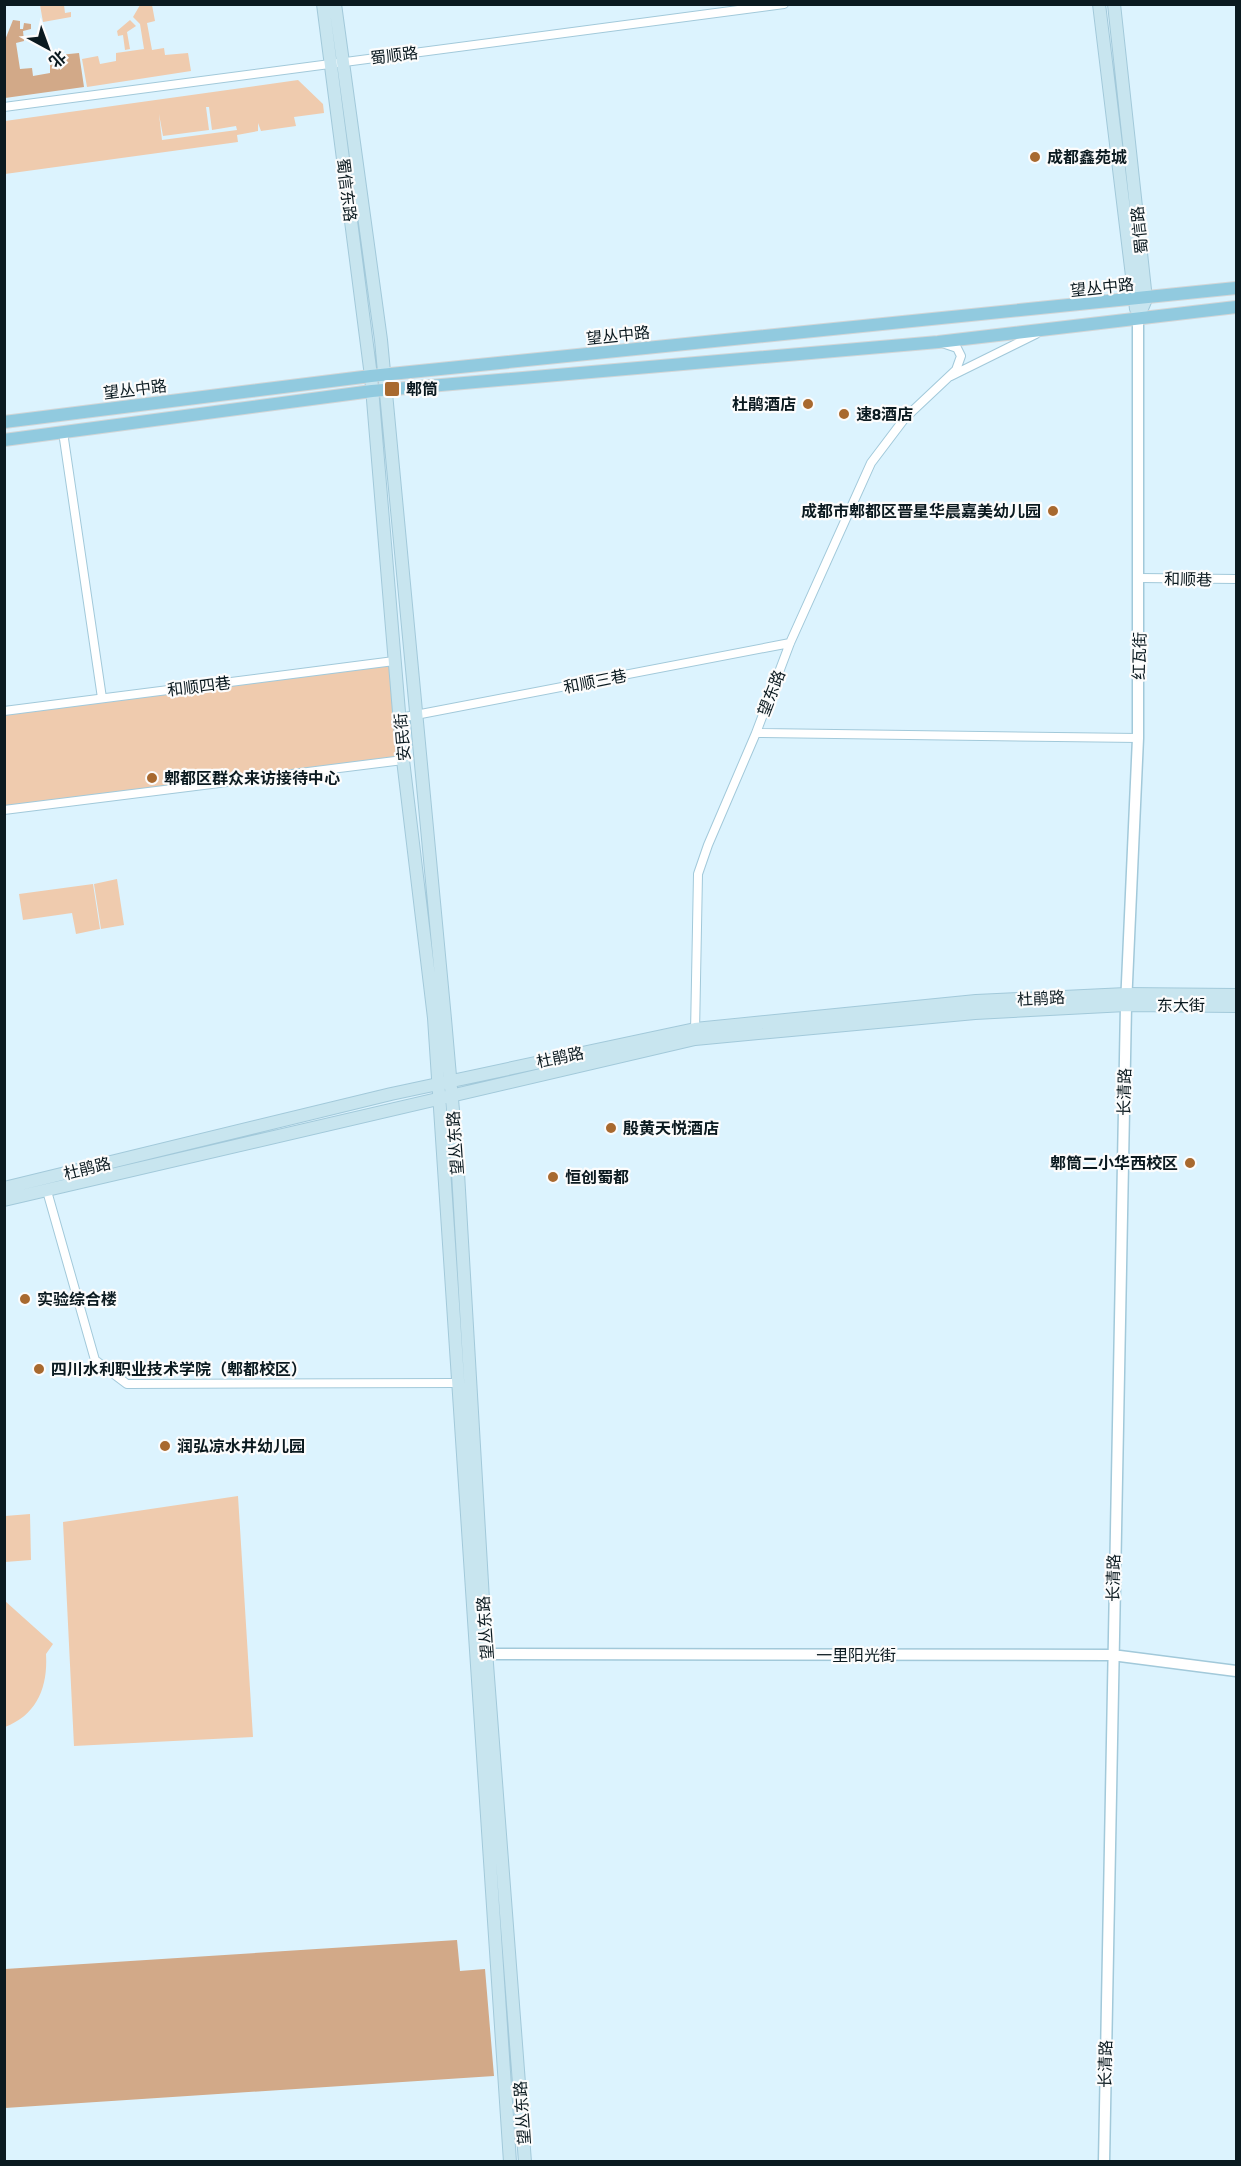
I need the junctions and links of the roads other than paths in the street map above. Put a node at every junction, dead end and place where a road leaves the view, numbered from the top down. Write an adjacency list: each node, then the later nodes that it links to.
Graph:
1 (323, 4): 6 (main road, 蜀信东路)
2 (335, 4): 6 (main road, 蜀信东路)
3 (1099, 4): 10 (main road, 蜀信路)
4 (1114, 4): 9 (main road, 蜀信路)
5 (778, 5): 6 (street, 蜀顺路)
6 (337, 62): 7 (street, 蜀顺路); 15 (main road, 蜀信东路); 16 (main road, 蜀信东路)
7 (4, 107)
8 (1236, 288): 9 (main road, 望丛中路)
9 (1146, 299): 10 (main road, 望丛中路); 12 (main road, 蜀信路)
10 (1133, 300): 12 (main road, 蜀信路); 15 (main road, 望丛中路)
11 (1236, 307): 12 (main road, 望丛中路)
12 (1138, 318): 13 (main road, 望丛中路); 23 (street, 红瓦街)
13 (1045, 330): 14 (main road, 望丛中路); 17 (street, 望东路)
14 (938, 342): 17 (street, 望东路); 18 (main road, 望丛中路)
15 (384, 375): 16 (main road, 望丛中路); 18 (main road, 安民街)
16 (371, 376): 19 (main road, 安民街); 20 (main road, 望丛中路)
17 (942, 380): 25 (street, 望东路)
18 (386, 390): 19 (main road, 望丛中路); 29 (main road, 安民街)
19 (372, 391): 21 (main road, 望丛中路); 26 (main road, 安民街)
20 (4, 422)
21 (63, 432): 22 (main road, 望丛中路); 27 (street)
22 (4, 440)
23 (1140, 578): 24 (street, 和顺巷); 32 (street, 红瓦街)
24 (1236, 579)
25 (790, 643): 29 (street, 和顺三巷); 31 (street, 望东路)
26 (394, 660): 27 (street, 和顺四巷); 30 (main road, 安民街)
27 (102, 698): 28 (street, 和顺四巷)
28 (4, 711)
29 (416, 715): 30 (street, 和顺三巷); 39 (main road, 安民街)
30 (400, 718): 33 (main road, 安民街)
31 (756, 733): 32 (street); 38 (street, 望东路)
32 (1138, 738): 36 (street, 红瓦街)
33 (403, 760): 34 (street); 39 (main road, 安民街)
34 (4, 810)
35 (1236, 995): 36 (main road, 东大街)
36 (1126, 1000): 37 (main road, 东大街); 38 (main road, 杜鹃路); 46 (street, 长清路)
37 (1236, 1006)
38 (695, 1034): 39 (main road, 杜鹃路); 40 (main road, 杜鹃路)
39 (445, 1082): 40 (main road, 安民街); 41 (main road, 杜鹃路)
40 (446, 1096): 42 (main road, 杜鹃路); 44 (main road, 望丛东路); 45 (main road, 望丛东路)
41 (4, 1188)
42 (47, 1191): 43 (main road, 杜鹃路); 44 (street)
43 (4, 1200)
44 (458, 1383): 45 (main road, 望丛东路)
45 (480, 1654): 46 (street, 一里阳光街); 48 (main road, 望丛东路); 49 (main road, 望丛东路)
46 (1112, 1655): 47 (street, 一里阳光街); 50 (street, 长清路)
47 (1236, 1671)
48 (510, 2162)
49 (525, 2162)
50 (1104, 2162)

